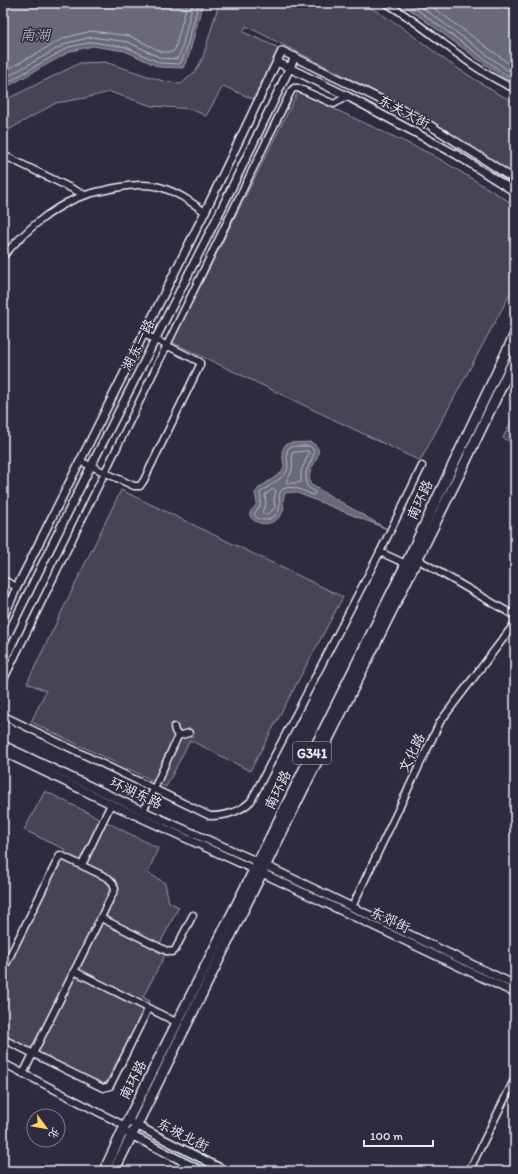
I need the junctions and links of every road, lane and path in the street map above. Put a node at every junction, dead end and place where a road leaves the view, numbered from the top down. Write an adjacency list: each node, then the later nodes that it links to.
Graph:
1 (386, 3): 6 (street)
2 (282, 51): 3 (main road, 东关大街); 4 (main road, 湖东一路)
3 (295, 57): 5 (main road, 湖东一路); 9 (main road, 东关大街)
4 (277, 62): 5 (main road, 东关大街); 12 (main road, 湖东一路)
5 (290, 69): 7 (main road, 东关大街); 16 (main road, 湖东一路)
6 (515, 89)
7 (347, 96): 10 (main road, 东关大街); 17 (street)
8 (3, 155): 11 (street)
9 (515, 180)
10 (515, 192)
11 (85, 195): 12 (street); 13 (street)
12 (206, 212): 14 (main road, 湖东一路)
13 (3, 256)
14 (144, 334): 16 (street); 19 (main road, 湖东一路)
15 (515, 334): 25 (highway, 南环路 / G341)
16 (155, 340): 17 (street); 20 (main road, 湖东一路)
17 (167, 346): 22 (street); 22 (street)
18 (515, 358): 24 (highway, 南环路 / G341)
19 (80, 461): 20 (street); 27 (main road, 湖东一路)
20 (91, 466): 22 (street); 31 (main road, 湖东一路)
21 (422, 466): 23 (street)
22 (104, 472): 32 (street)
23 (380, 552): 25 (street); 39 (street)
24 (417, 559): 28 (street); 43 (highway, 南环路 / G341)
25 (406, 564): 43 (highway, 南环路 / G341)
26 (3, 580): 27 (street)
27 (17, 587): 29 (main road, 湖东一路)
28 (515, 616)
29 (3, 618)
30 (515, 623): 44 (street, 文化路)
31 (3, 644)
32 (3, 681)
33 (3, 713): 39 (street)
34 (174, 727): 36 (street)
35 (189, 733): 36 (street)
36 (178, 736): 39 (street)
37 (3, 745): 41 (main road, 环湖东路)
38 (3, 752): 40 (main road, 环湖东路)
39 (154, 789): 41 (street)
40 (110, 804): 42 (street); 43 (main road, 环湖东路)
41 (143, 811): 43 (main road, 环湖东路)
42 (82, 865): 46 (street); 47 (street)
43 (260, 867): 44 (main road, 东郊街); 50 (main road, 东郊街); 52 (highway, 南环路 / G341); 58 (highway, 南环路 / G341)
44 (352, 907): 49 (main road, 东郊街)
45 (193, 915): 46 (street)
46 (101, 918): 48 (street)
47 (3, 970)
48 (74, 971): 51 (street); 54 (street)
49 (515, 985)
50 (515, 994)
51 (148, 1009): 52 (street); 54 (street)
52 (178, 1023): 58 (highway, 南环路 / G341)
53 (3, 1039): 54 (street)
54 (33, 1054): 56 (street)
55 (3, 1063): 56 (street)
56 (23, 1074): 58 (street)
57 (515, 1078): 63 (street)
58 (129, 1128): 59 (highway, 南环路 / G341); 60 (highway, 南环路 / G341); 61 (main road, 东坡北街); 62 (main road, 东坡北街)
59 (104, 1171)
60 (114, 1171)
61 (202, 1171)
62 (226, 1171)
63 (470, 1171)

